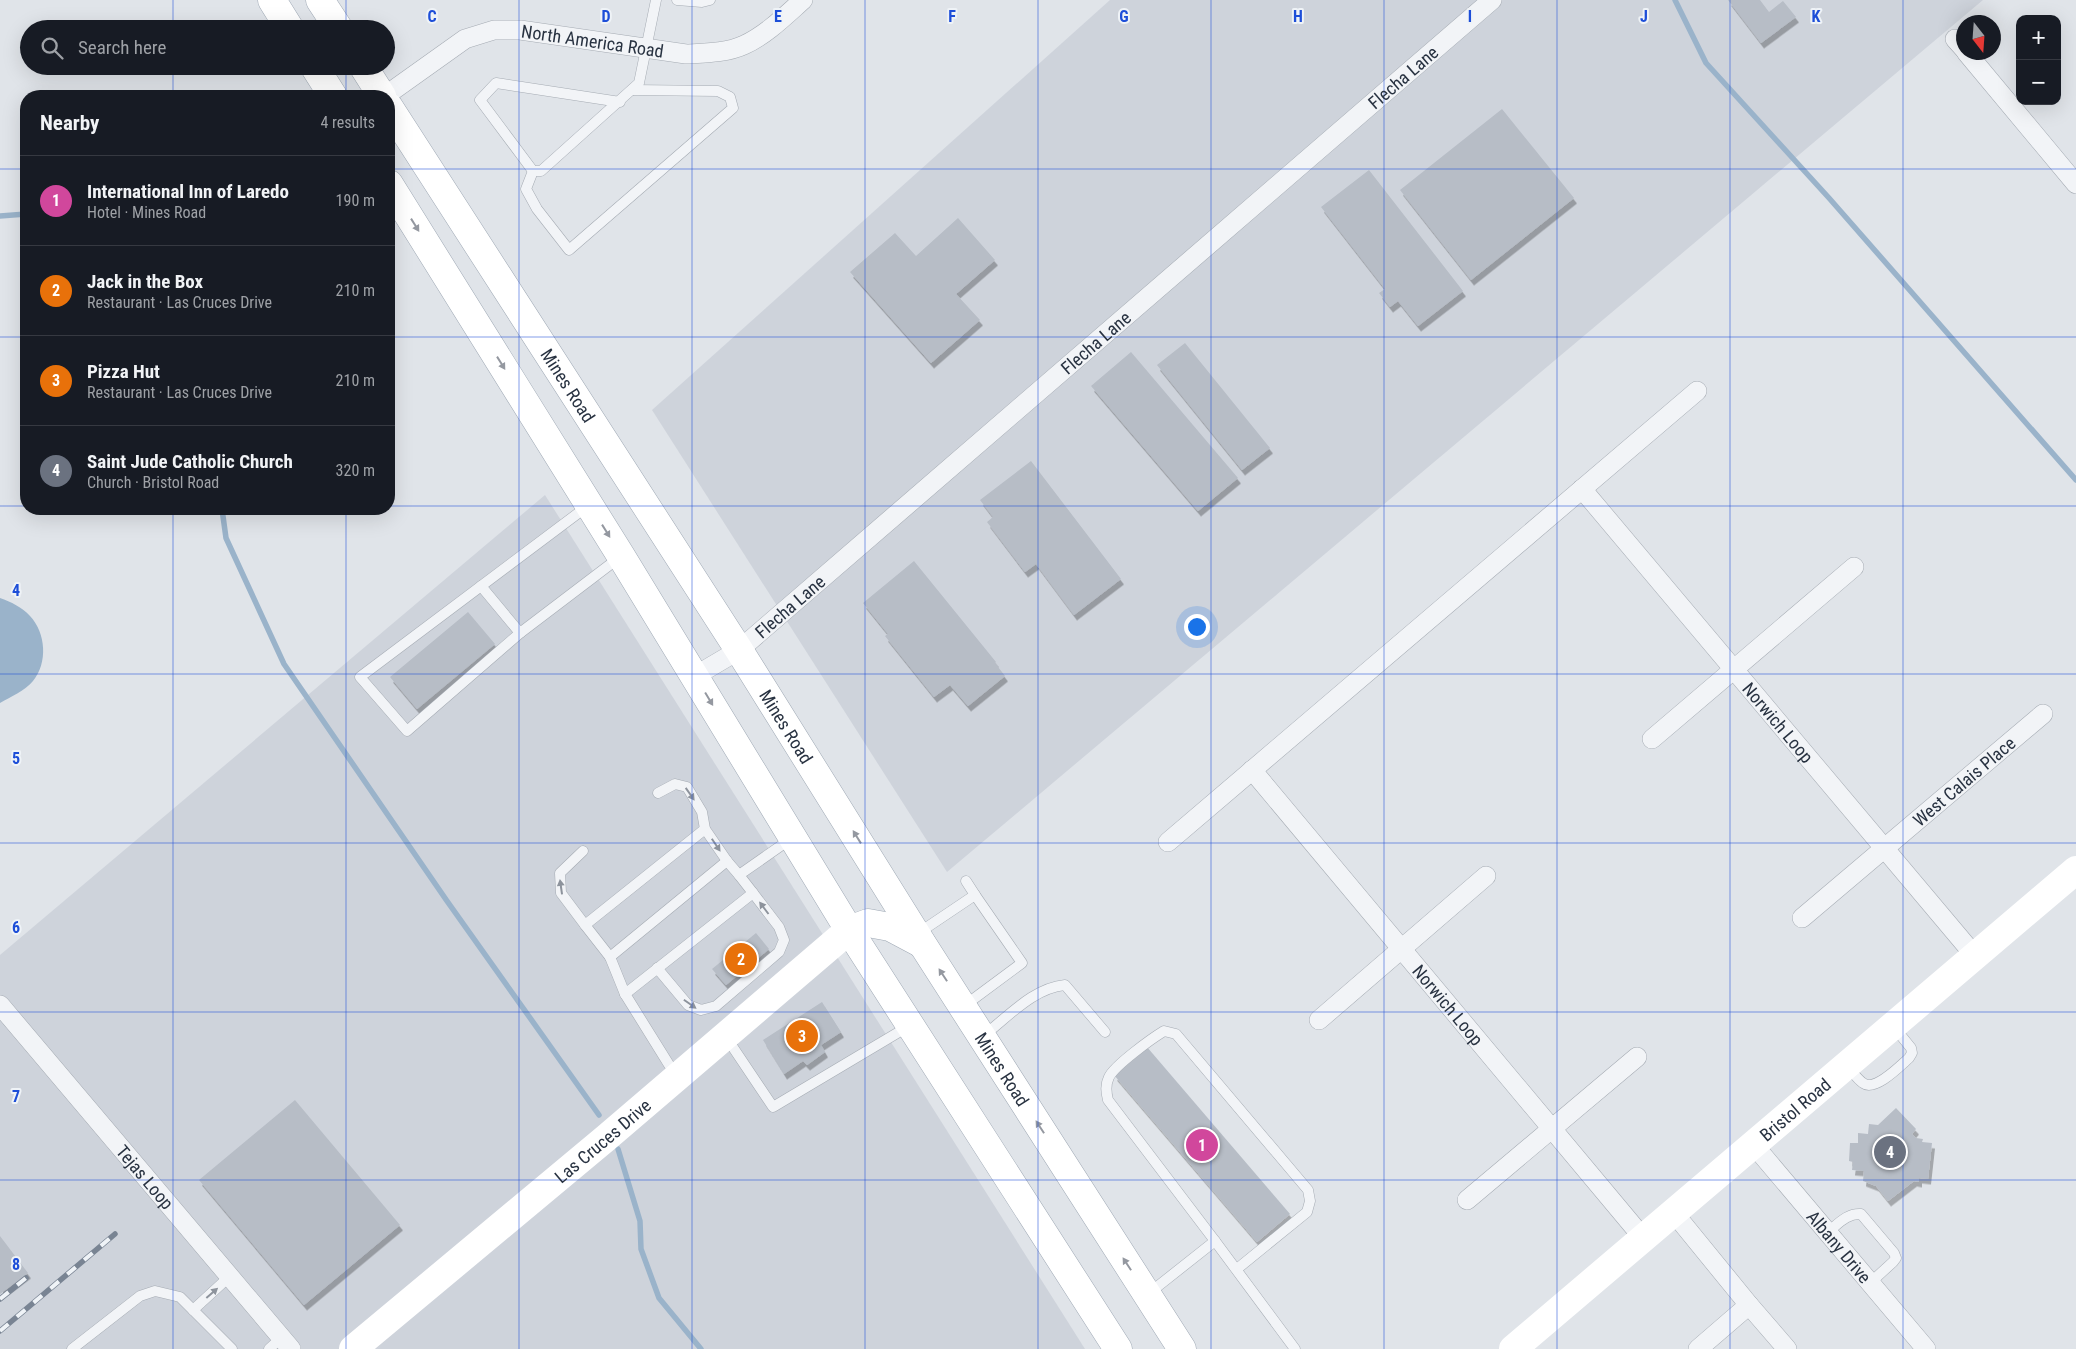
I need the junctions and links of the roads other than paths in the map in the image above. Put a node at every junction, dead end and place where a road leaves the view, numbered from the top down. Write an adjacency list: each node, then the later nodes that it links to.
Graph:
1 (272, 0): 8 (main road)
2 (320, 0): 9 (main road)
3 (656, 0): 10 (lane)
4 (676, 0): 5 (lane)
5 (710, 0)
6 (803, 0): 10 (street, North America Road)
7 (1492, 0): 30 (street, Flecha Lane)
8 (284, 20)
9 (333, 20)
10 (647, 49): 16 (street, North America Road); 17 (lane)
11 (1972, 60): 21 (street)
12 (320, 75): 14 (main road)
13 (369, 75): 15 (main road)
14 (329, 90)
15 (379, 90)
16 (392, 90)
17 (632, 90): 18 (lane); 20 (lane)
18 (620, 102): 20 (lane); 20 (lane)
19 (395, 116): 30 (main road, Mines Road)
20 (534, 171)
21 (2076, 184)
22 (395, 194): 25 (main road, one-way to 25)
23 (1697, 391): 24 (street)
24 (1582, 490): 31 (street, Norwich Loop); 35 (street)
25 (590, 505): 26 (main road, one-way to 26); 28 (lane)
26 (621, 556): 29 (lane); 32 (main road)
27 (1854, 567): 31 (street)
28 (481, 586): 29 (lane); 29 (lane)
29 (520, 633)
30 (740, 650): 32 (street, Flecha Lane); 52 (main road, Mines Road, one-way to 30)
31 (1734, 670): 34 (street); 40 (street, Norwich Loop)
32 (695, 676): 38 (main road, one-way to 38)
33 (2043, 714): 40 (street, West Calais Place)
34 (1652, 739)
35 (1252, 770): 39 (street); 53 (street, Norwich Loop)
36 (658, 793): 37 (lane, one-way to 37)
37 (705, 829): 42 (lane, one-way to 42); 50 (lane)
38 (793, 838): 44 (lane); 51 (main road)
39 (1168, 842)
40 (1885, 848): 49 (street, West Calais Place); 54 (street, Norwich Loop)
41 (584, 851): 50 (lane, one-way to 41)
42 (727, 861): 44 (lane); 55 (lane)
43 (2076, 870): 54 (main road, Bristol Road)
44 (739, 875): 47 (lane)
45 (1486, 876): 53 (street)
46 (966, 881): 48 (lane)
47 (753, 892): 56 (lane); 56 (lane, one-way to 47)
48 (975, 894): 52 (lane); 59 (lane)
49 (1802, 918)
50 (585, 926): 55 (lane)
51 (849, 930): 52 (main road); 61 (main road); 63 (main road, Las Cruces Drive)
52 (920, 939): 59 (main road, Mines Road, one-way to 52)
53 (1402, 949): 60 (street); 67 (street, Norwich Loop)
54 (1975, 956): 68 (main road, Bristol Road)
55 (610, 957): 57 (lane)
56 (657, 968): 57 (lane)
57 (625, 994): 66 (lane)
58 (0, 1005): 75 (street, Tejas Loop)
59 (963, 1007): 64 (main road, Mines Road)
60 (1319, 1020)
61 (910, 1025): 63 (lane); 85 (main road)
62 (1105, 1032): 64 (lane)
63 (725, 1036): 66 (main road, Las Cruces Drive)
64 (982, 1037): 77 (main road, Mines Road, one-way to 64)
65 (1637, 1057): 67 (street)
66 (677, 1078): 84 (main road, Las Cruces Drive)
67 (1552, 1129): 69 (street); 72 (street, Norwich Loop)
68 (1753, 1144): 70 (main road, Bristol Road); 71 (street, Albany Drive)
69 (1467, 1200)
70 (1674, 1213): 72 (main road, Bristol Road); 78 (street)
71 (1828, 1232): 76 (street, Albany Drive); 76 (lane)
72 (1644, 1239): 87 (main road, Bristol Road)
73 (1216, 1241): 74 (lane); 74 (lane); 77 (lane)
74 (1237, 1269): 81 (lane)
75 (230, 1276): 79 (lane, one-way to 75); 80 (street, Tejas Loop)
76 (1870, 1283): 90 (street, Albany Drive)
77 (1147, 1294): 86 (main road, Mines Road)
78 (1749, 1305): 88 (street); 89 (street)
79 (193, 1310): 82 (lane); 83 (lane)
80 (281, 1345)
81 (1293, 1348)
82 (72, 1349)
83 (232, 1349)
84 (353, 1349)
85 (1118, 1349)
86 (1182, 1349)
87 (1513, 1349)
88 (1698, 1349)
89 (1787, 1349)
90 (1926, 1349)

